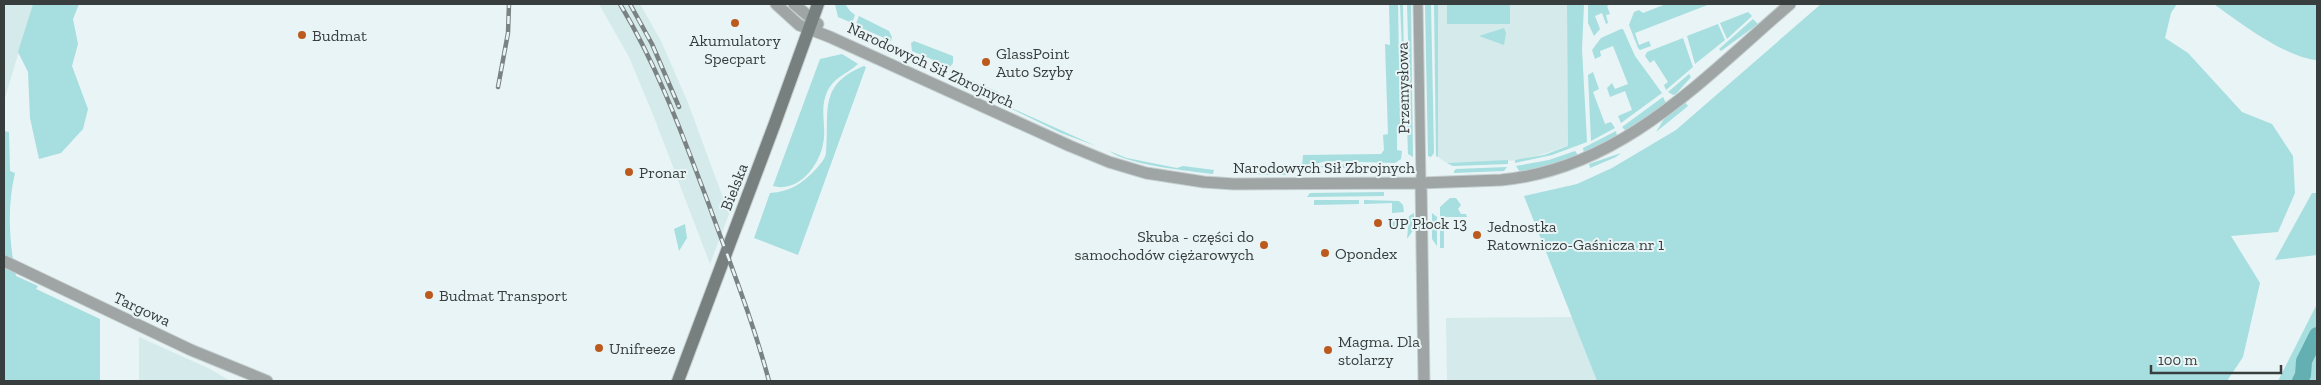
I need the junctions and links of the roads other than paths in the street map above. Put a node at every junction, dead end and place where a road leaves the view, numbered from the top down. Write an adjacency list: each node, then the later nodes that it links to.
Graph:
1 (776, 4): 6 (street)
2 (794, 4): 6 (street)
3 (818, 4): 6 (main road, Bielska)
4 (1418, 4): 7 (street, Przemysłowa)
5 (1790, 4): 7 (street, Narodowych Sił Zbrojnych)
6 (811, 24): 7 (street, Narodowych Sił Zbrojnych); 10 (main road, Bielska)
7 (1421, 183): 11 (street, Przemysłowa)
8 (4, 261): 9 (street, Targowa)
9 (267, 381)
10 (678, 381)
11 (1424, 381)

